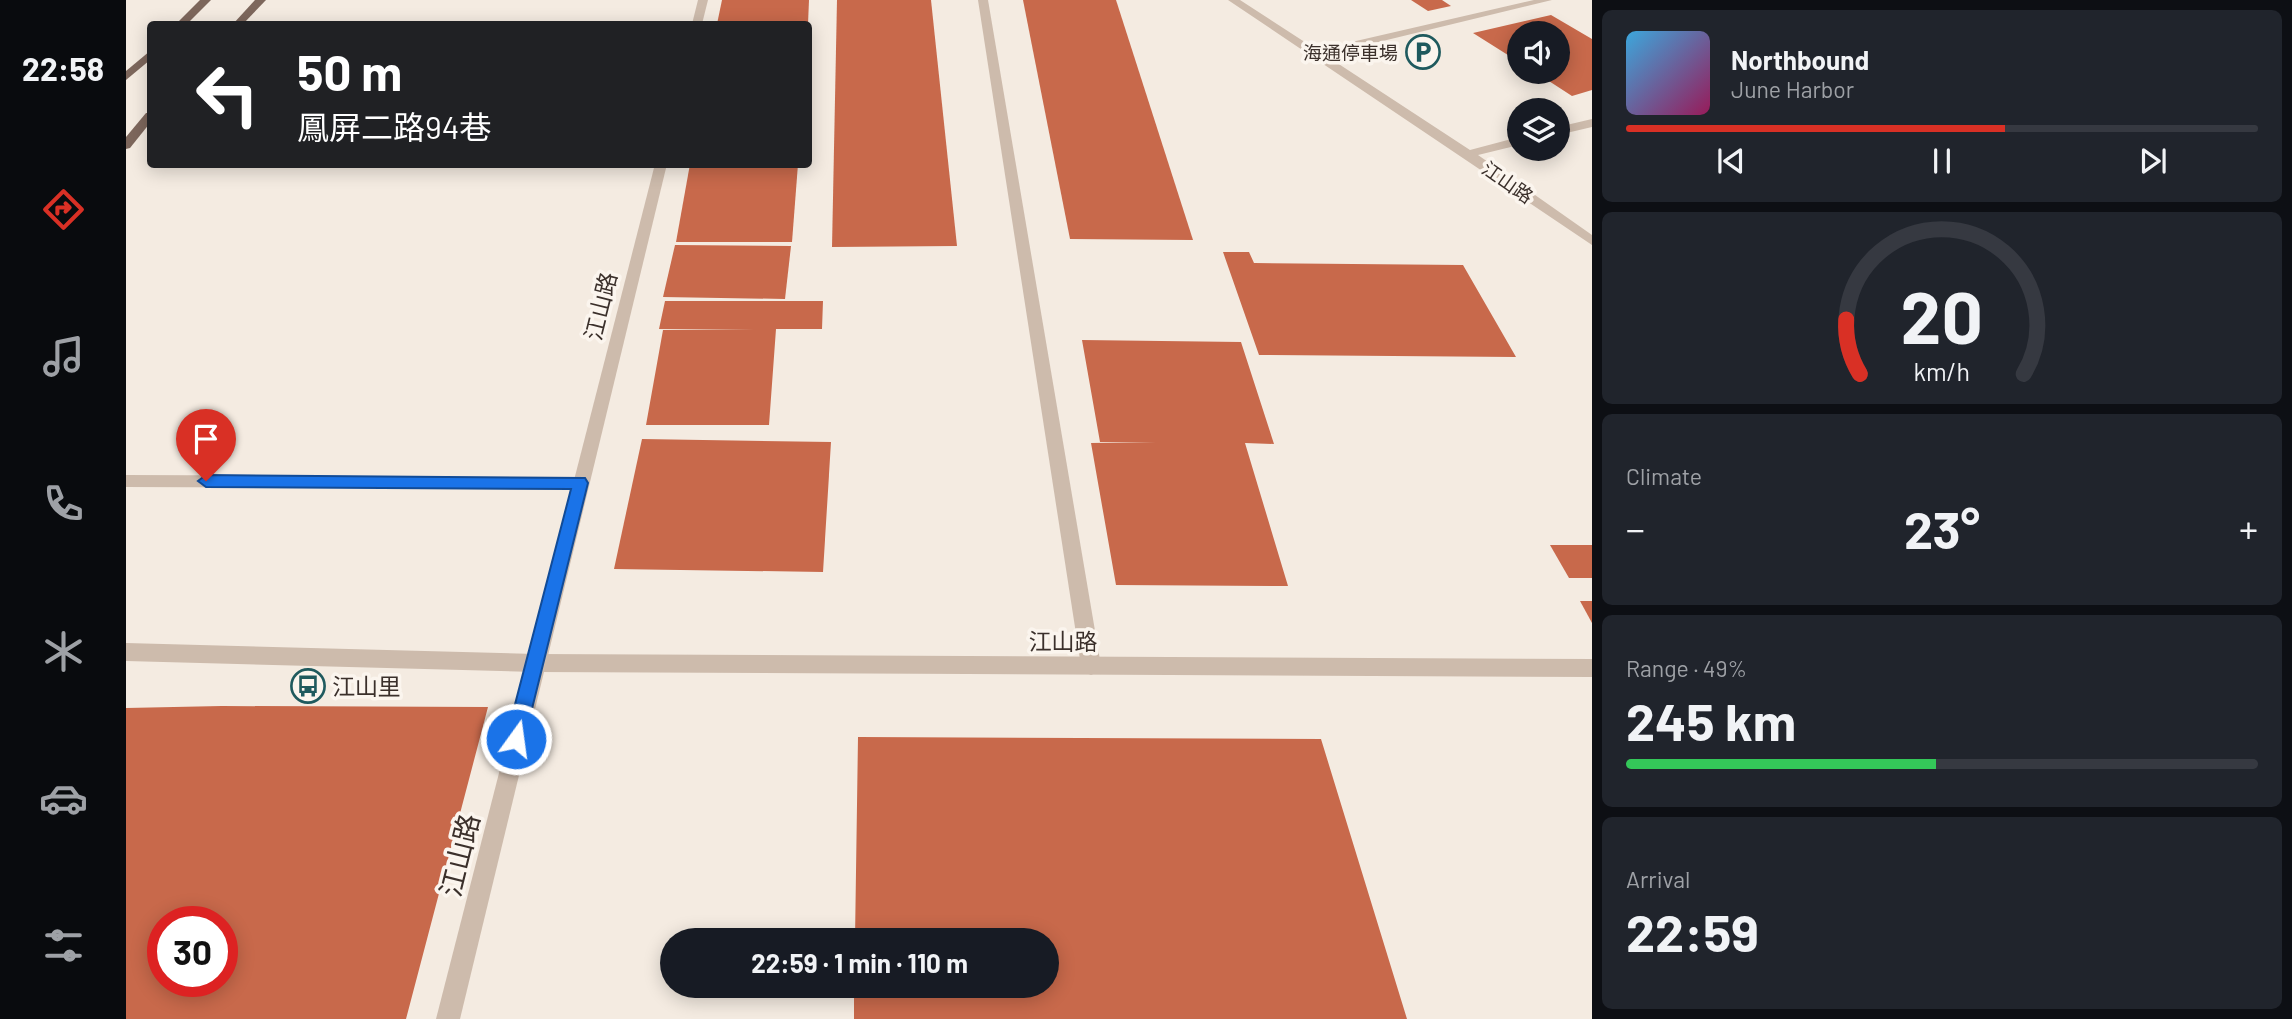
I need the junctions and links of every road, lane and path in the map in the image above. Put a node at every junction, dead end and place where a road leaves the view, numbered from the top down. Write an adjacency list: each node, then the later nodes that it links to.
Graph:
1 (206, 0): 7 (main road)
2 (261, 0): 8 (main road)
3 (703, 0): 9 (street)
4 (983, 0): 25 (street)
5 (1233, 0): 10 (street)
6 (1547, 0): 10 (street)
7 (184, 21)
8 (240, 21)
9 (698, 21)
10 (1315, 54): 18 (street)
11 (147, 57): 12 (main road)
12 (126, 77)
13 (147, 120): 17 (main road)
14 (1592, 123): 15 (street)
15 (1570, 128)
16 (1507, 144): 18 (street, 江山路)
17 (126, 145)
18 (1468, 154): 20 (street, 江山路)
19 (660, 168): 22 (street, 江山路)
20 (1592, 241)
21 (126, 481): 22 (lane)
22 (580, 483): 24 (street, 江山路)
23 (126, 652): 24 (street, 江山路)
24 (534, 663): 25 (street, 江山路); 27 (street, 江山路)
25 (1091, 666): 26 (street, 江山路)
26 (1592, 668)
27 (448, 1019)

